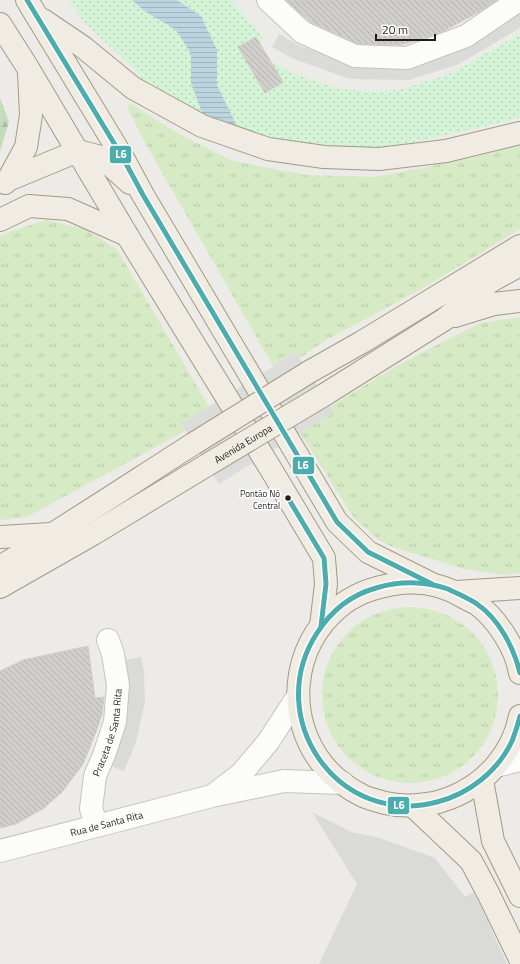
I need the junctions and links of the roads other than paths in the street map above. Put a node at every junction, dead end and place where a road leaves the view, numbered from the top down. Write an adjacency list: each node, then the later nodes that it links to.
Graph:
1 (268, 0): 2 (street)
2 (519, 0)
3 (32, 8): 6 (main road); 9 (main road)
4 (0, 24): 5 (main road)
5 (28, 68): 7 (main road); 8 (main road)
6 (520, 133)
7 (78, 151): 8 (main road); 9 (main road); 11 (main road)
8 (4, 184)
9 (143, 195): 19 (main road)
10 (0, 220): 11 (main road)
11 (127, 235): 23 (main road)
12 (520, 246): 16 (main road, bridge)
13 (520, 265): 15 (main road, Avenida Europa)
14 (520, 301): 15 (main road)
15 (445, 319): 20 (main road, Avenida Europa, bridge)
16 (54, 534): 17 (main road); 18 (main road)
17 (0, 537)
18 (0, 567)
19 (432, 584): 22 (main road); 23 (main road)
20 (0, 587)
21 (520, 588): 22 (main road)
22 (456, 592): 25 (main road)
23 (321, 626): 26 (main road)
24 (108, 640): 33 (street, Praceta de Santa Rita)
25 (520, 673)
26 (298, 696): 30 (main road); 31 (street, Rua de Santa Rita)
27 (520, 716): 29 (main road)
28 (520, 760): 29 (street)
29 (489, 773): 32 (main road); 35 (main road)
30 (343, 783): 31 (street, Rua de Santa Rita); 32 (main road)
31 (212, 796): 33 (street, Rua de Santa Rita)
32 (413, 806): 36 (main road)
33 (97, 826): 34 (street, Rua de Santa Rita)
34 (0, 850)
35 (520, 896)
36 (520, 959)

